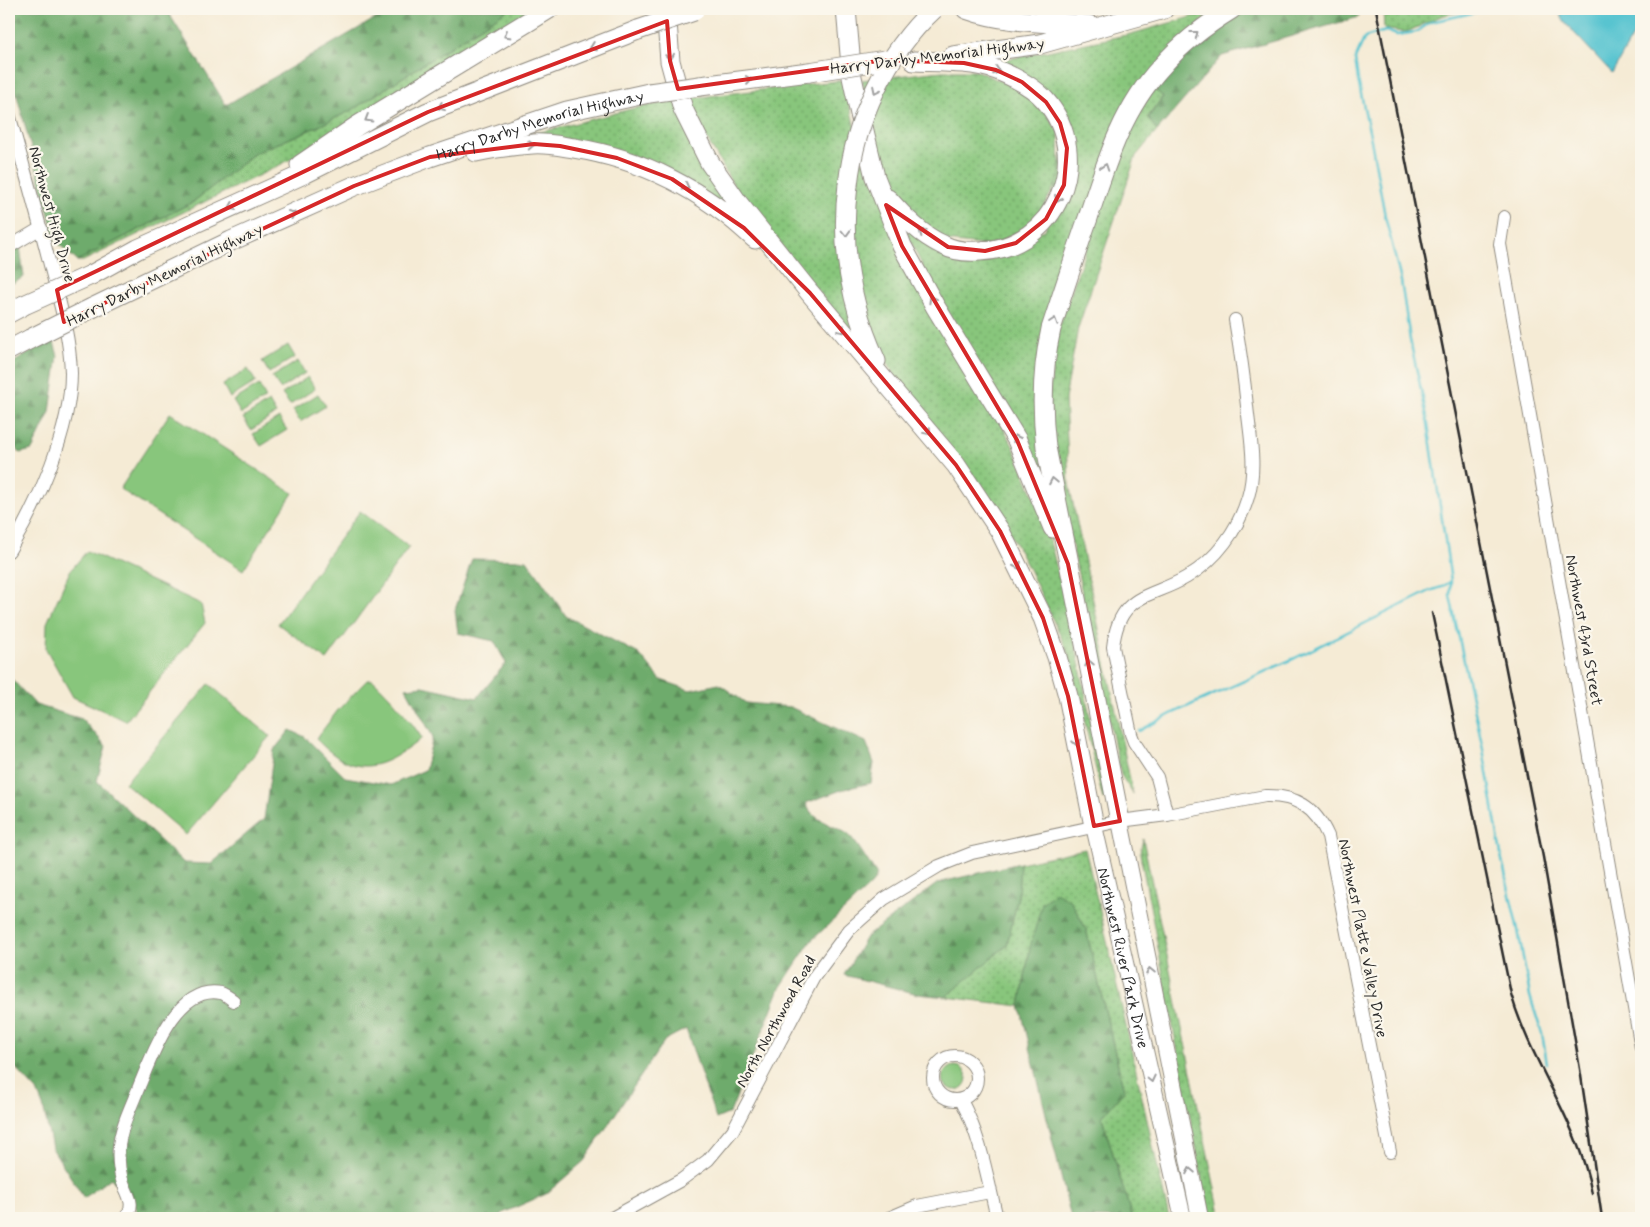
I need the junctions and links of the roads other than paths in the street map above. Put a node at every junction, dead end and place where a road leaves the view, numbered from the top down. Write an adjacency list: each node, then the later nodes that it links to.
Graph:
1 (549, 9): 14 (highway, one-way to 14)
2 (666, 9): 18 (highway, one-way to 18)
3 (846, 9): 13 (highway)
4 (934, 9): 22 (highway, one-way to 22, bridge)
5 (966, 9): 9 (highway)
6 (1164, 9): 9 (highway, Harry Darby Memorial Highway)
7 (1232, 9): 24 (highway, one-way to 7)
8 (698, 10): 14 (highway, Harry Darby Memorial Highway, one-way to 14, bridge)
9 (1105, 26): 10 (highway, Harry Darby Memorial Highway)
10 (914, 61): 12 (highway, Harry Darby Memorial Highway, one-way to 10, bridge); 13 (highway, one-way to 13)
11 (9, 114): 16 (street, Northwest High Drive)
12 (430, 157): 18 (highway, one-way to 18); 21 (highway, Harry Darby Memorial Highway, one-way to 12, bridge)
13 (875, 177): 24 (highway, one-way to 13)
14 (257, 195): 19 (highway, Harry Darby Memorial Highway, one-way to 19, bridge)
15 (1504, 217): 29 (street, Northwest 43rd Street)
16 (41, 228): 17 (street); 23 (street, Northwest High Drive)
17 (9, 247)
18 (810, 293): 22 (highway, one-way to 22)
19 (16, 309)
20 (1235, 320): 25 (street)
21 (9, 350)
22 (896, 394): 27 (highway, Northwest River Park Drive, one-way to 27)
23 (9, 551)
24 (1068, 564): 26 (highway, Northwest River Park Drive, one-way to 24)
25 (1167, 815): 26 (street, Northwest Platte Valley Drive); 31 (street, Northwest Platte Valley Drive)
26 (1120, 821): 27 (street, North Northwood Road); 38 (main road, Northwest River Park Drive, one-way to 26)
27 (1094, 826): 34 (street, North Northwood Road); 37 (main road, Northwest River Park Drive, one-way to 37)
28 (234, 1001): 33 (street)
29 (1641, 1048)
30 (961, 1100): 32 (street)
31 (1390, 1152)
32 (990, 1192): 35 (street); 36 (street)
33 (125, 1218)
34 (612, 1218)
35 (889, 1218)
36 (997, 1218)
37 (1183, 1218)
38 (1200, 1218)

